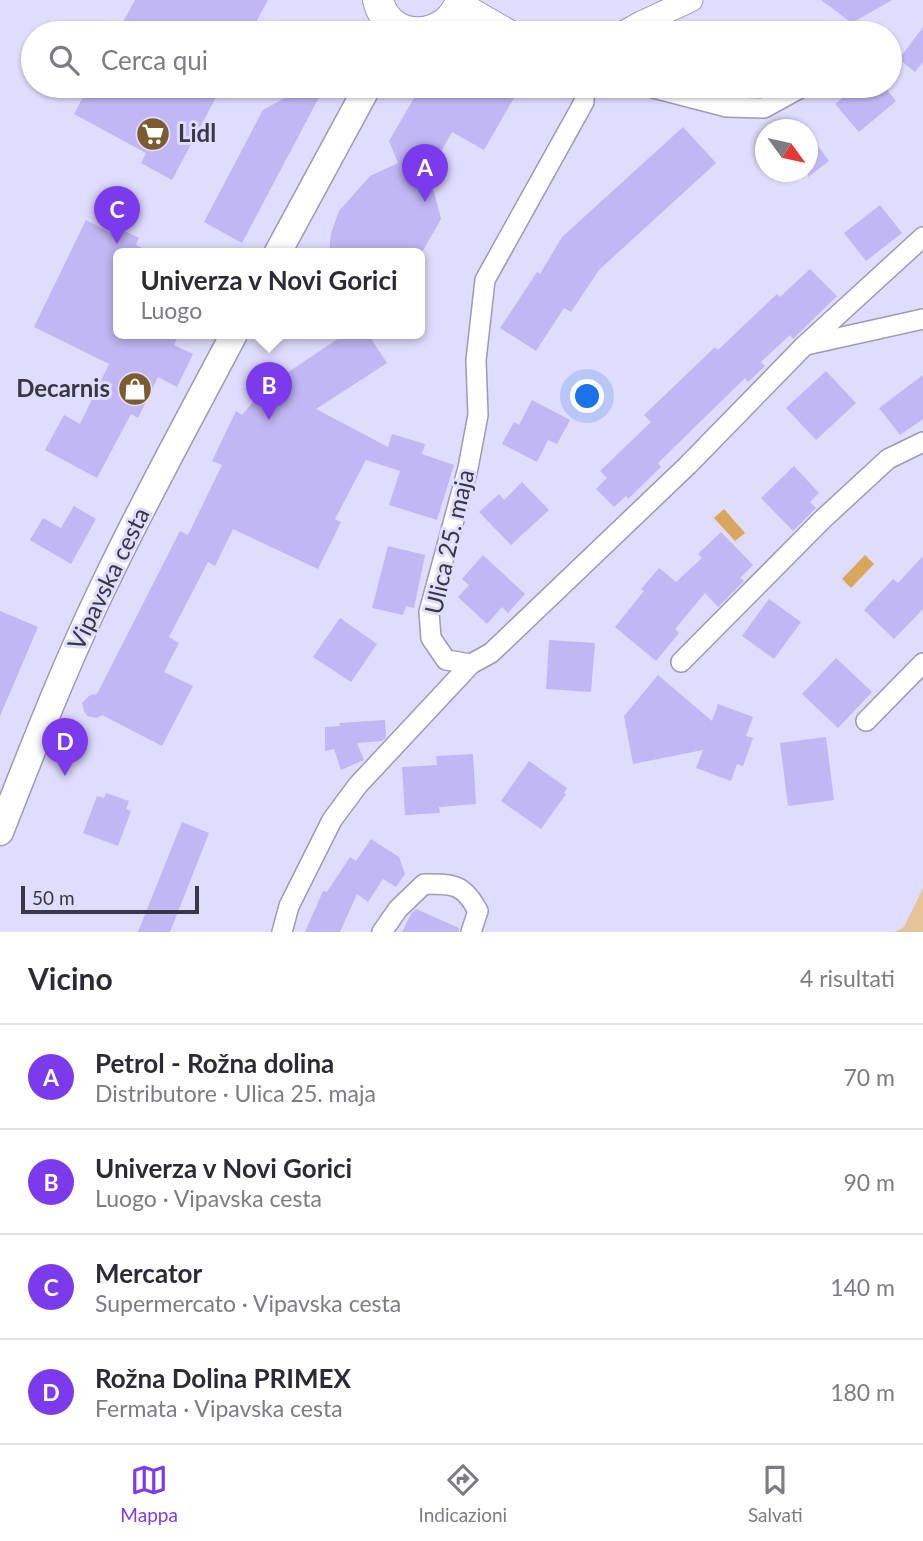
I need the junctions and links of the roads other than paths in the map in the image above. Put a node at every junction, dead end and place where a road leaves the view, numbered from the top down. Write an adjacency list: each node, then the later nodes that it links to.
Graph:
1 (378, 0): 4 (main road)
2 (691, 0): 7 (street)
3 (461, 2): 5 (main road); 6 (street)
4 (389, 21)
5 (448, 21)
6 (492, 21)
7 (645, 21)
8 (362, 98): 13 (main road)
9 (584, 98): 20 (street, Ulica 25. maja)
10 (692, 98): 11 (street)
11 (782, 98)
12 (923, 237): 16 (street)
13 (280, 248)
14 (923, 319): 16 (street)
15 (231, 339): 22 (main road, Vipavska cesta)
16 (805, 345): 20 (street)
17 (923, 442): 18 (street)
18 (681, 662)
19 (923, 663): 21 (street)
20 (471, 664): 24 (street)
21 (866, 721)
22 (8, 789): 23 (main road, Vipavska cesta)
23 (0, 832)
24 (282, 932)
25 (382, 932): 26 (street)
26 (471, 932)

